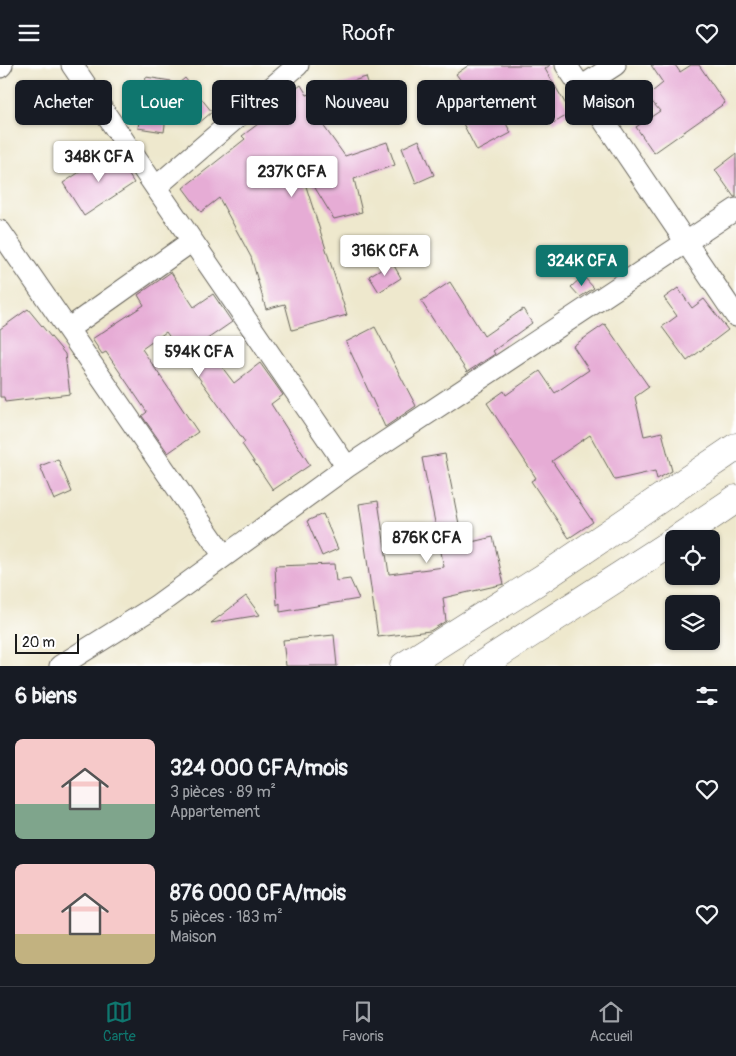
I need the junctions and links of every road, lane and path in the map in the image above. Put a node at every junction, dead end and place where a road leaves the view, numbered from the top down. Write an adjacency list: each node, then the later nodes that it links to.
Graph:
1 (72, 65): 8 (street)
2 (298, 65): 8 (street)
3 (566, 65): 5 (street)
4 (615, 65): 6 (street)
5 (576, 80)
6 (592, 80)
7 (607, 125): 12 (street)
8 (156, 187): 11 (street)
9 (736, 209): 12 (street)
10 (0, 231): 14 (street)
11 (192, 241): 14 (street); 16 (street)
12 (685, 241): 13 (street); 16 (street)
13 (736, 316)
14 (68, 329): 20 (street)
15 (736, 447): 22 (highway)
16 (347, 467): 20 (street)
17 (736, 499): 18 (highway)
18 (690, 530)
19 (665, 546): 23 (highway)
20 (224, 556): 21 (street)
21 (60, 666)
22 (404, 666)
23 (480, 666)

